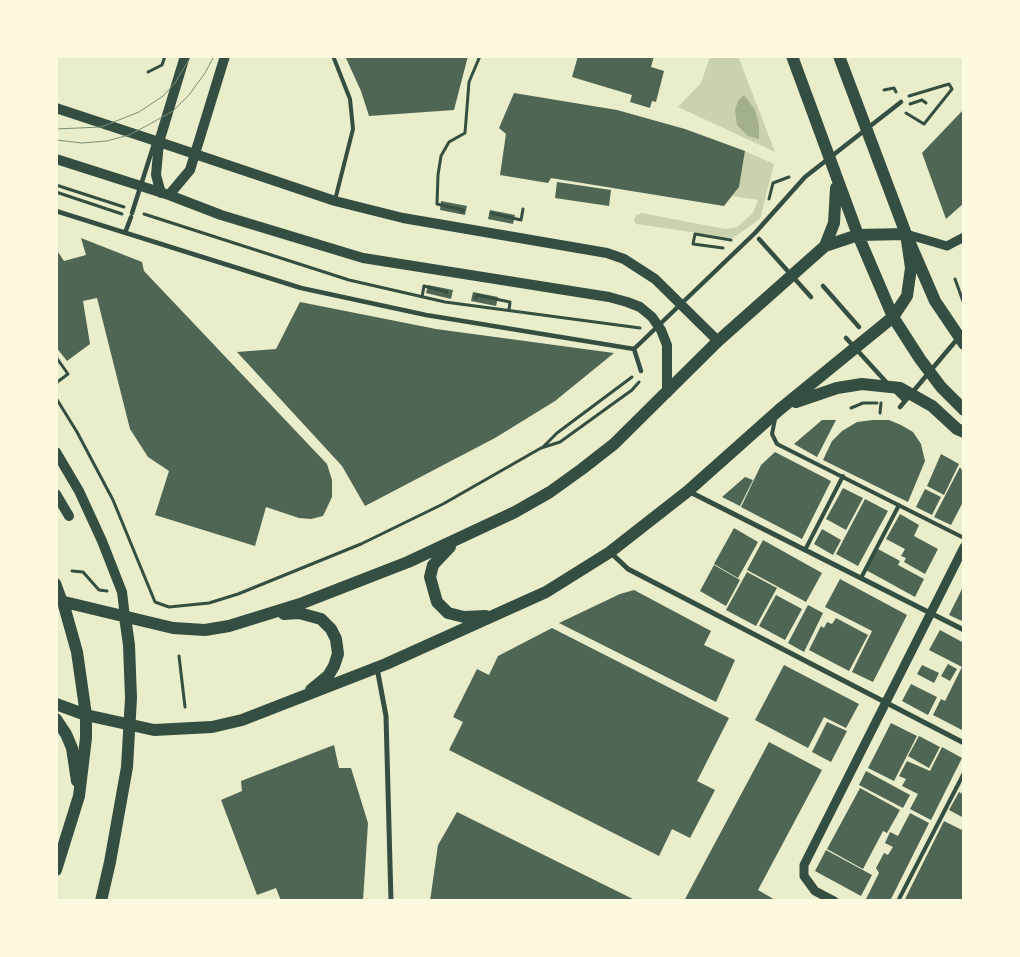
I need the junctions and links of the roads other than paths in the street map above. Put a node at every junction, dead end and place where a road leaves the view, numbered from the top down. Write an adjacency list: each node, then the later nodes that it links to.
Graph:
1 (183, 56): 8 (main road); 15 (street)
2 (225, 56): 9 (main road)
3 (332, 56): 13 (lane)
4 (792, 56): 11 (main road)
5 (839, 56): 16 (main road)
6 (901, 102): 29 (street)
7 (56, 108): 8 (main road)
8 (159, 142): 9 (main road); 12 (main road)
9 (195, 154): 12 (main road); 13 (main road)
10 (56, 159): 12 (main road)
11 (835, 176): 17 (main road); 20 (main road)
12 (165, 194): 31 (main road)
13 (335, 201): 27 (main road)
14 (56, 211): 15 (street)
15 (125, 233): 29 (street)
16 (906, 234): 17 (main road); 18 (street); 23 (main road); 28 (main road)
17 (858, 235): 20 (main road); 23 (main road)
18 (964, 237)
19 (760, 239): 22 (street)
20 (825, 246): 27 (main road)
21 (824, 286): 24 (street)
22 (811, 297)
23 (893, 317): 34 (main road); 35 (main road)
24 (859, 327)
25 (964, 331): 32 (street)
26 (846, 338): 32 (street)
27 (718, 342): 31 (main road)
28 (964, 344)
29 (634, 349): 30 (street)
30 (641, 370)
31 (666, 393): 43 (main road)
32 (905, 401): 33 (street)
33 (900, 407)
34 (779, 410): 36 (main road); 38 (lane); 39 (main road)
35 (964, 410)
36 (964, 432)
37 (56, 452): 54 (main road)
38 (843, 476): 41 (lane); 46 (lane)
39 (688, 491): 46 (street); 47 (main road)
40 (56, 494): 42 (main road)
41 (899, 505): 44 (lane); 48 (lane)
42 (69, 516)
43 (465, 536): 52 (main road); 53 (main road)
44 (964, 538)
45 (964, 547): 51 (street)
46 (805, 550): 48 (street)
47 (610, 552): 53 (main road); 59 (street)
48 (861, 578): 51 (street)
49 (56, 583): 50 (main road)
50 (60, 601): 54 (main road); 60 (main road)
51 (930, 613): 55 (street); 59 (street)
52 (269, 614): 54 (main road); 57 (main road)
53 (501, 614): 56 (main road)
54 (125, 618): 62 (main road)
55 (964, 630)
56 (377, 668): 57 (main road); 68 (street)
57 (302, 697): 62 (main road)
58 (56, 704): 60 (main road)
59 (886, 704): 63 (street); 69 (street)
60 (86, 715): 62 (main road); 65 (main road)
61 (56, 719): 65 (main road)
62 (130, 726): 67 (main road)
63 (964, 743)
64 (964, 773): 70 (lane)
65 (79, 796): 66 (main road)
66 (56, 870)
67 (101, 901)
68 (391, 901)
69 (834, 901)
70 (898, 901)

